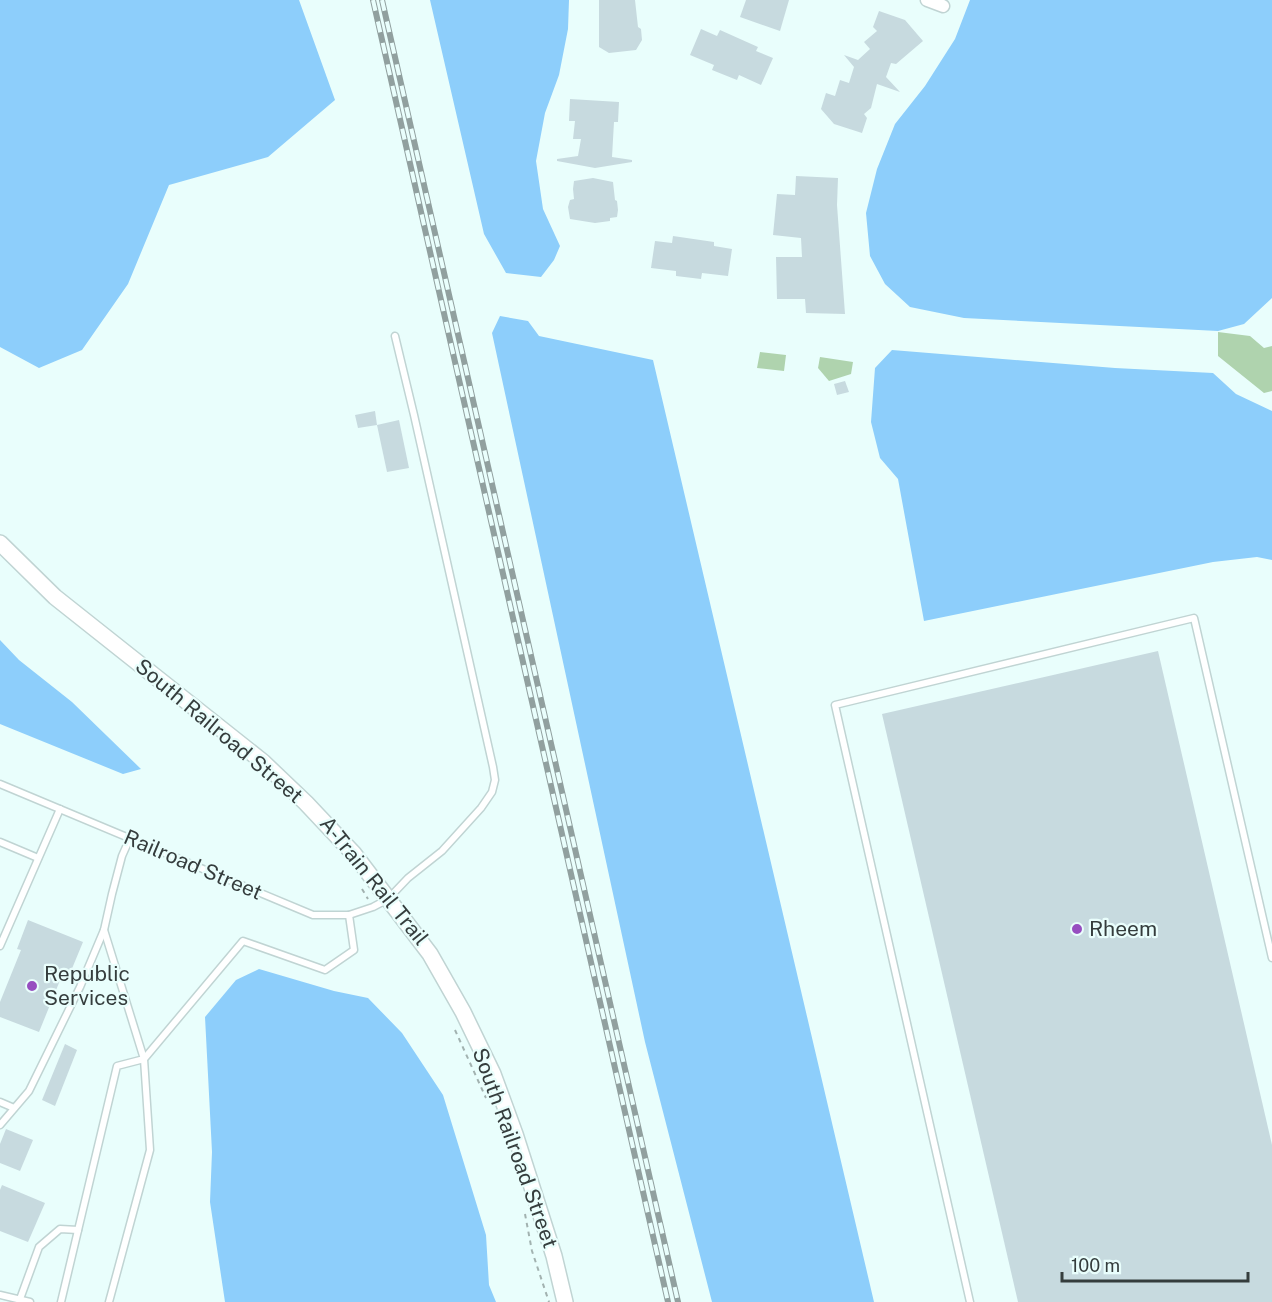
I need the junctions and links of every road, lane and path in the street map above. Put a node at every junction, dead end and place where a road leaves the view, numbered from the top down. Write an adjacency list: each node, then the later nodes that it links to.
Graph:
1 (927, 0): 2 (street)
2 (943, 6)
3 (395, 336): 11 (lane, Railroad Street)
4 (0, 543): 11 (street, South Railroad Street)
5 (0, 784): 6 (lane, Railroad Street)
6 (60, 809): 7 (lane, Railroad Street); 9 (lane)
7 (130, 838): 13 (lane, Railroad Street); 14 (lane)
8 (0, 842): 9 (lane)
9 (38, 858): 15 (lane)
10 (362, 888): 12 (path, A-Train Rail Trail)
11 (388, 899): 12 (lane, Railroad Street); 31 (street, South Railroad Street)
12 (373, 907): 13 (lane, Railroad Street)
13 (350, 915): 18 (lane)
14 (104, 930): 18 (lane); 21 (lane)
15 (0, 946)
16 (1272, 958): 32 (lane)
17 (453, 1024): 19 (path)
18 (144, 1059): 24 (lane); 29 (lane)
19 (487, 1100)
20 (0, 1102): 21 (lane)
21 (14, 1108): 22 (lane)
22 (0, 1125)
23 (525, 1212): 30 (path)
24 (78, 1230): 26 (lane); 28 (lane)
25 (0, 1295): 26 (lane)
26 (20, 1299): 27 (lane)
27 (30, 1302)
28 (61, 1302)
29 (109, 1302)
30 (549, 1302)
31 (565, 1302)
32 (970, 1302)

